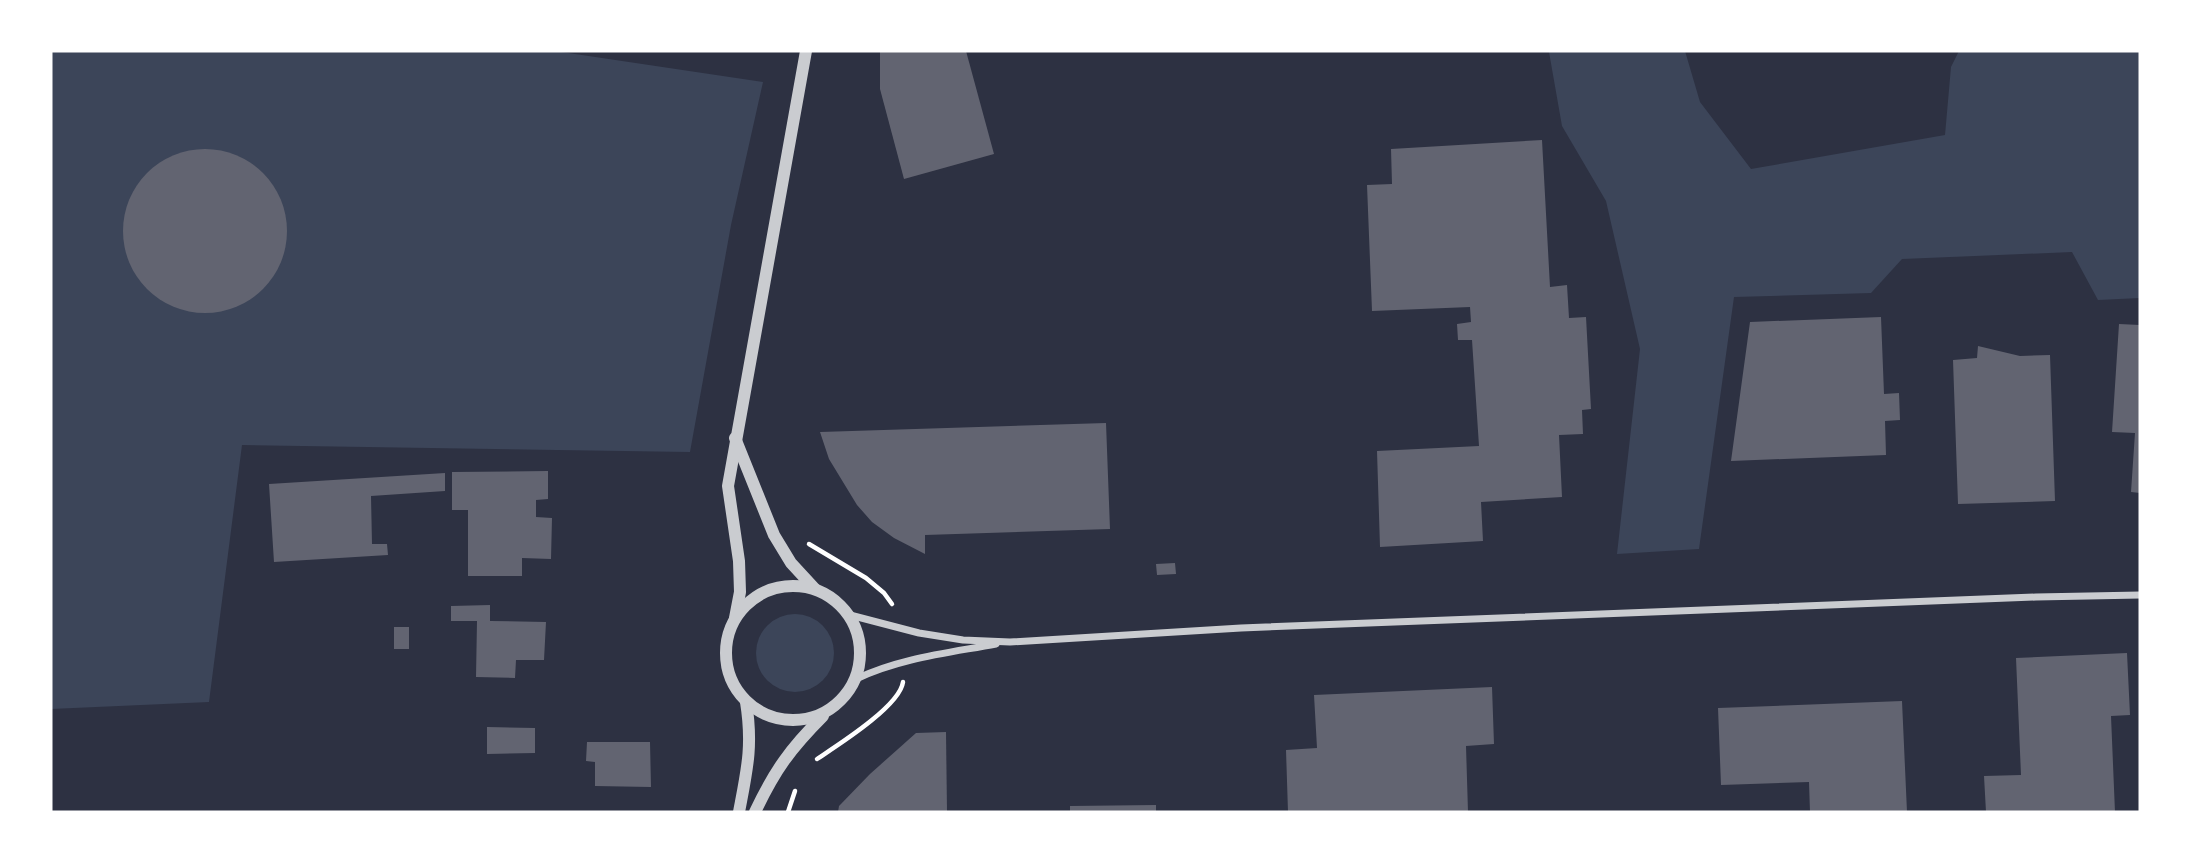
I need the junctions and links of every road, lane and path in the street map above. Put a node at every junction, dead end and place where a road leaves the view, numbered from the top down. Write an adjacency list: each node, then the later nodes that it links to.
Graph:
1 (806, 51): 2 (street)
2 (735, 438): 4 (street); 7 (street)
3 (799, 536): 8 (path)
4 (815, 589): 6 (street); 7 (street)
5 (2140, 595): 9 (street)
6 (850, 615): 8 (street); 11 (street)
7 (735, 618): 12 (street)
8 (902, 629): 9 (street)
9 (1010, 642): 10 (street)
10 (903, 662): 11 (street); 14 (path)
11 (856, 679): 13 (street)
12 (746, 702): 13 (street); 16 (street)
13 (827, 712): 17 (street)
14 (816, 759)
15 (796, 788): 18 (path)
16 (739, 812)
17 (755, 812)
18 (788, 812)

